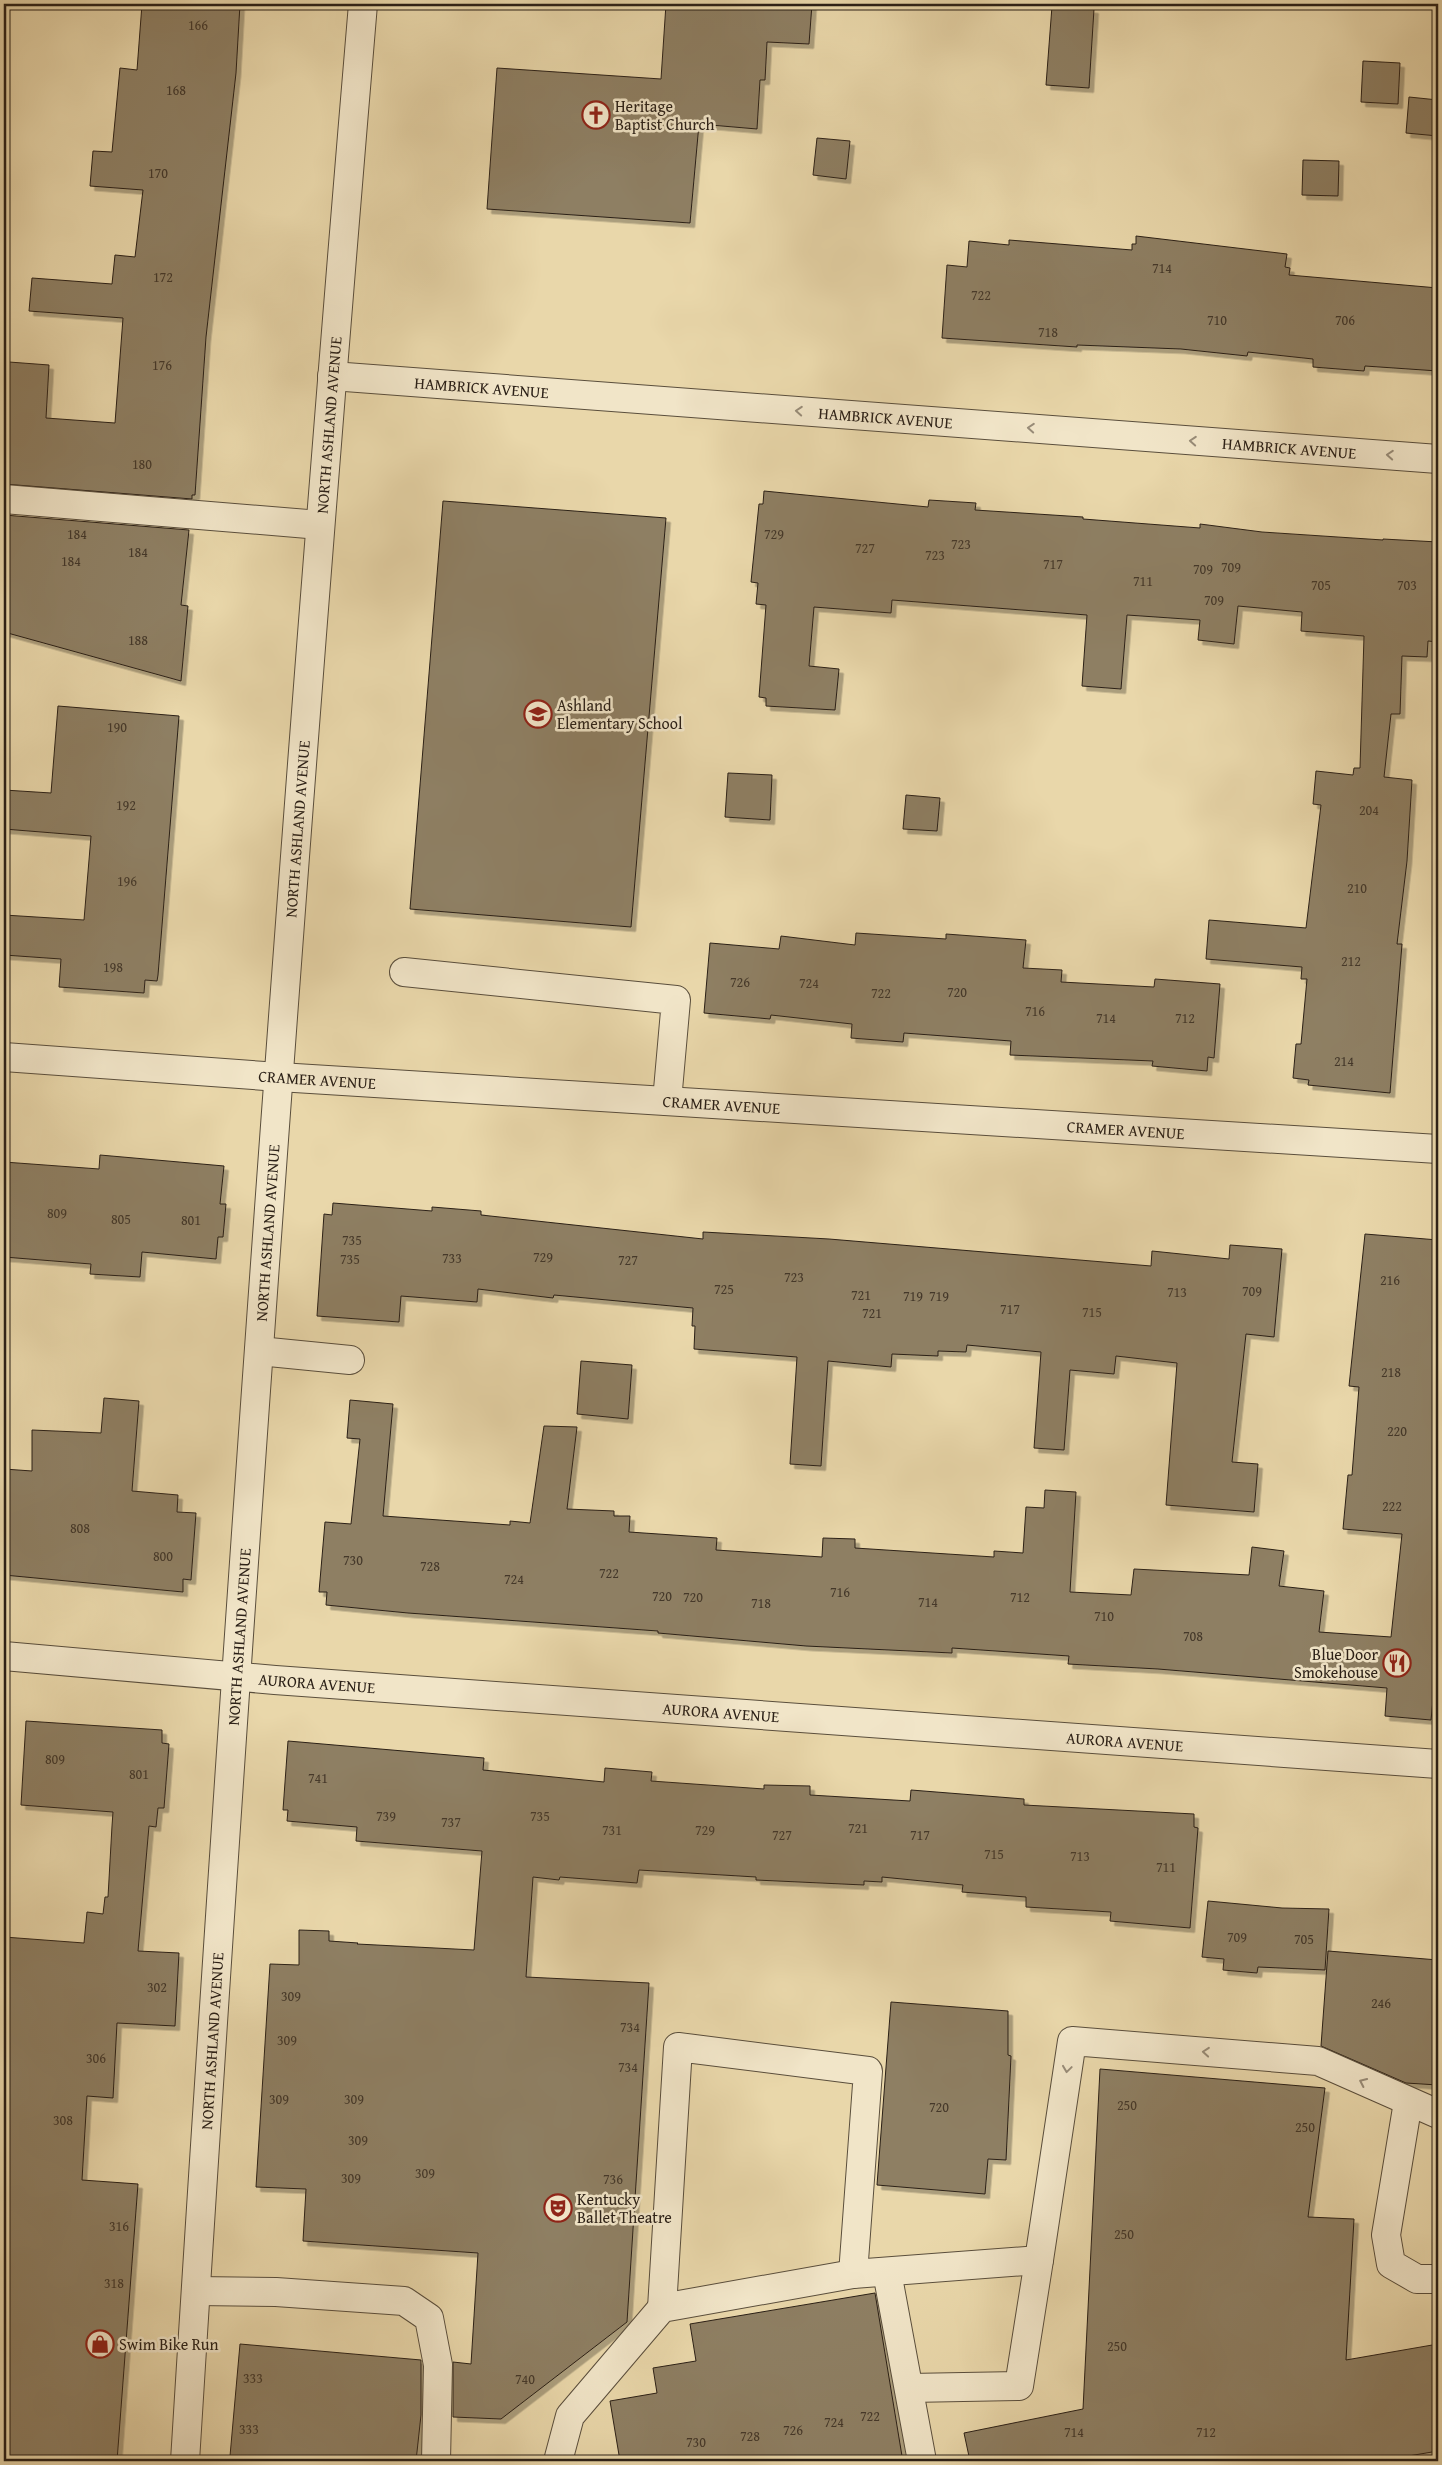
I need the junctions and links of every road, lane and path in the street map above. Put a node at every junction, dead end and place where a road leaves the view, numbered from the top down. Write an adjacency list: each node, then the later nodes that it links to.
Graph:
1 (364, 4): 2 (street, NORTH ASHLAND AVENUE)
2 (332, 376): 3 (street, HAMBRICK AVENUE, one-way to 2); 5 (street, NORTH ASHLAND AVENUE)
3 (1438, 459)
4 (4, 499): 5 (street)
5 (320, 525): 8 (street, NORTH ASHLAND AVENUE)
6 (404, 972): 9 (street)
7 (4, 1057): 8 (street, CRAMER AVENUE)
8 (279, 1078): 9 (street, CRAMER AVENUE); 11 (street, NORTH ASHLAND AVENUE)
9 (667, 1101): 10 (street, CRAMER AVENUE)
10 (1438, 1149)
11 (259, 1351): 12 (street); 14 (street, NORTH ASHLAND AVENUE)
12 (350, 1360)
13 (4, 1656): 14 (street, AURORA AVENUE)
14 (236, 1677): 15 (street, AURORA AVENUE); 22 (street, NORTH ASHLAND AVENUE)
15 (1438, 1764)
16 (1408, 2102): 17 (street); 18 (street, one-way to 18); 21 (street)
17 (1438, 2114)
18 (1039, 2260): 19 (street); 24 (street)
19 (887, 2272): 20 (street); 24 (street)
20 (854, 2274): 23 (street); 23 (street)
21 (1438, 2279)
22 (196, 2291): 25 (street, NORTH ASHLAND AVENUE); 26 (street)
23 (662, 2308): 27 (street)
24 (909, 2388): 28 (street)
25 (185, 2461)
26 (436, 2461)
27 (558, 2461)
28 (922, 2461)

